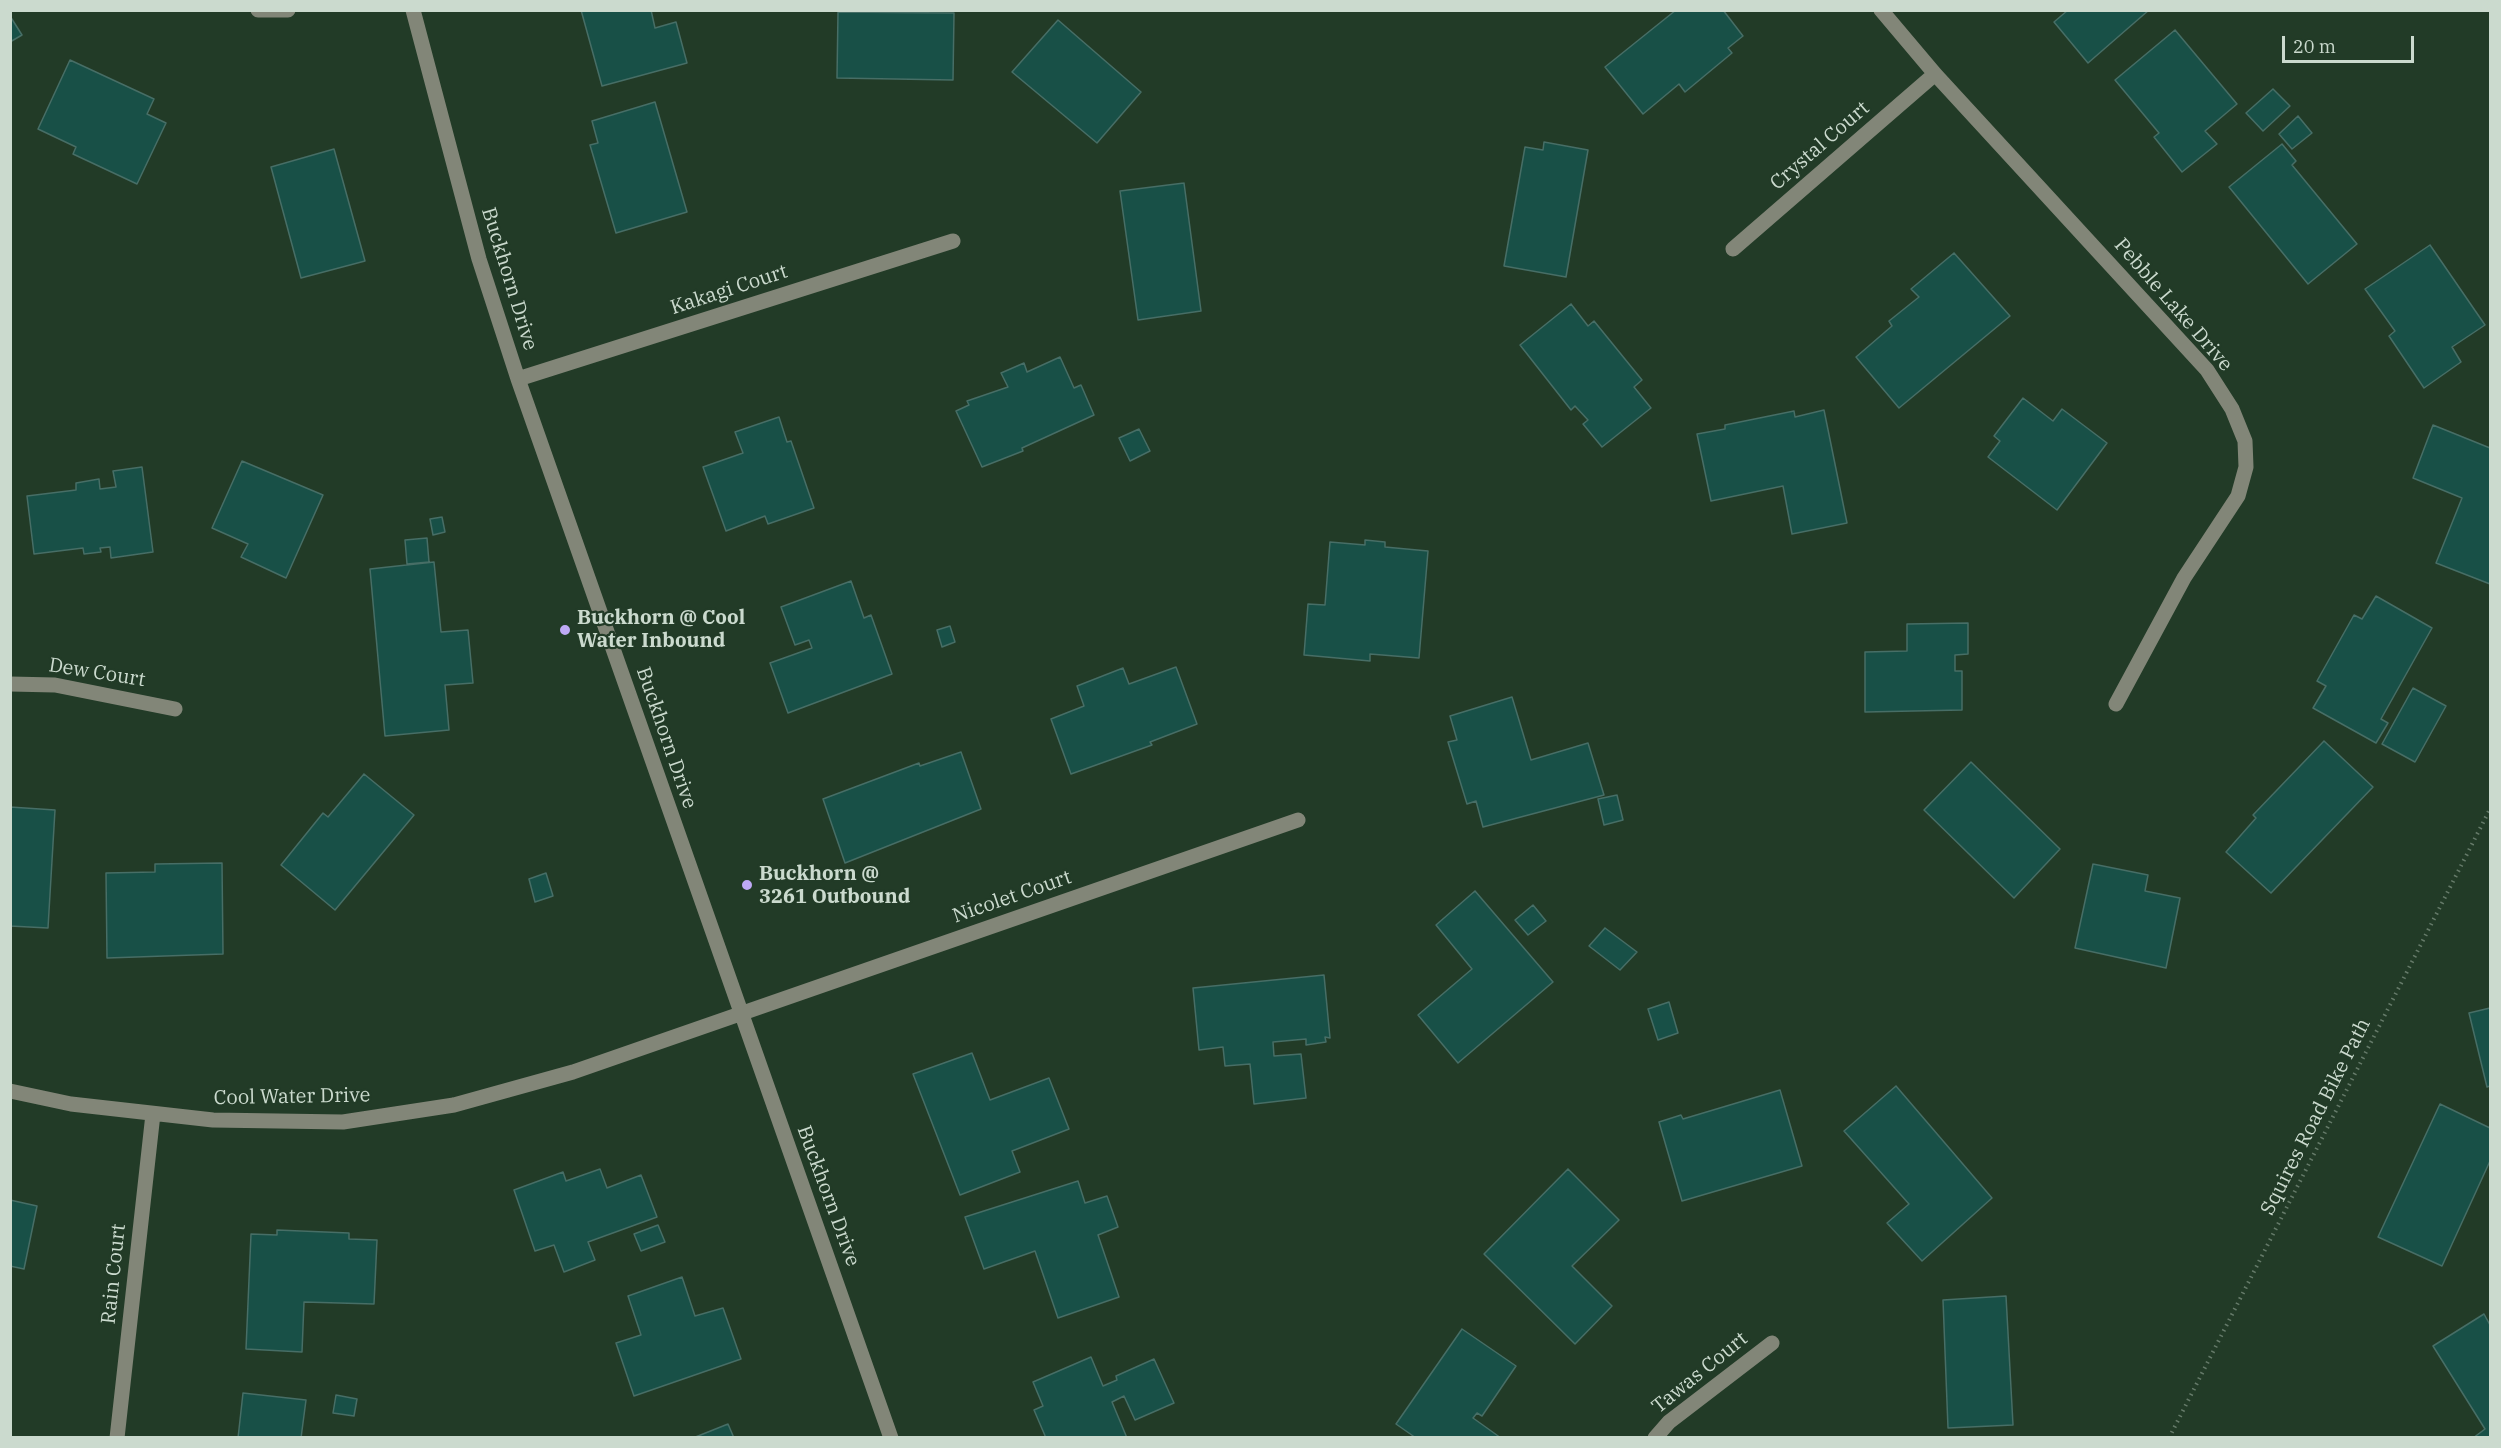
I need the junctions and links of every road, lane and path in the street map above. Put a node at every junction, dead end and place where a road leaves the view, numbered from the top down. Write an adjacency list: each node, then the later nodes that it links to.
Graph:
1 (258, 10): 2 (street)
2 (288, 10)
3 (413, 10): 8 (street, Buckhorn Drive)
4 (1881, 10): 5 (street, Pebble Lake Drive)
5 (1935, 74): 7 (street, Crystal Court); 10 (street, Pebble Lake Drive)
6 (953, 240): 8 (street, Kakagi Court)
7 (1733, 249)
8 (518, 379): 14 (street, Buckhorn Drive)
9 (10, 684): 11 (street, Dew Court)
10 (2116, 704)
11 (175, 709)
12 (2490, 809): 21 (path, Squires Road Bike Path)
13 (1298, 820): 14 (street, Nicolet Court)
14 (741, 1012): 16 (street, Cool Water Drive); 19 (street, Buckhorn Drive)
15 (10, 1091): 16 (street, Cool Water Drive)
16 (153, 1114): 18 (street, Rain Court)
17 (1772, 1343): 20 (street, Tawas Court)
18 (117, 1437)
19 (891, 1437)
20 (1655, 1437)
21 (2169, 1437)

